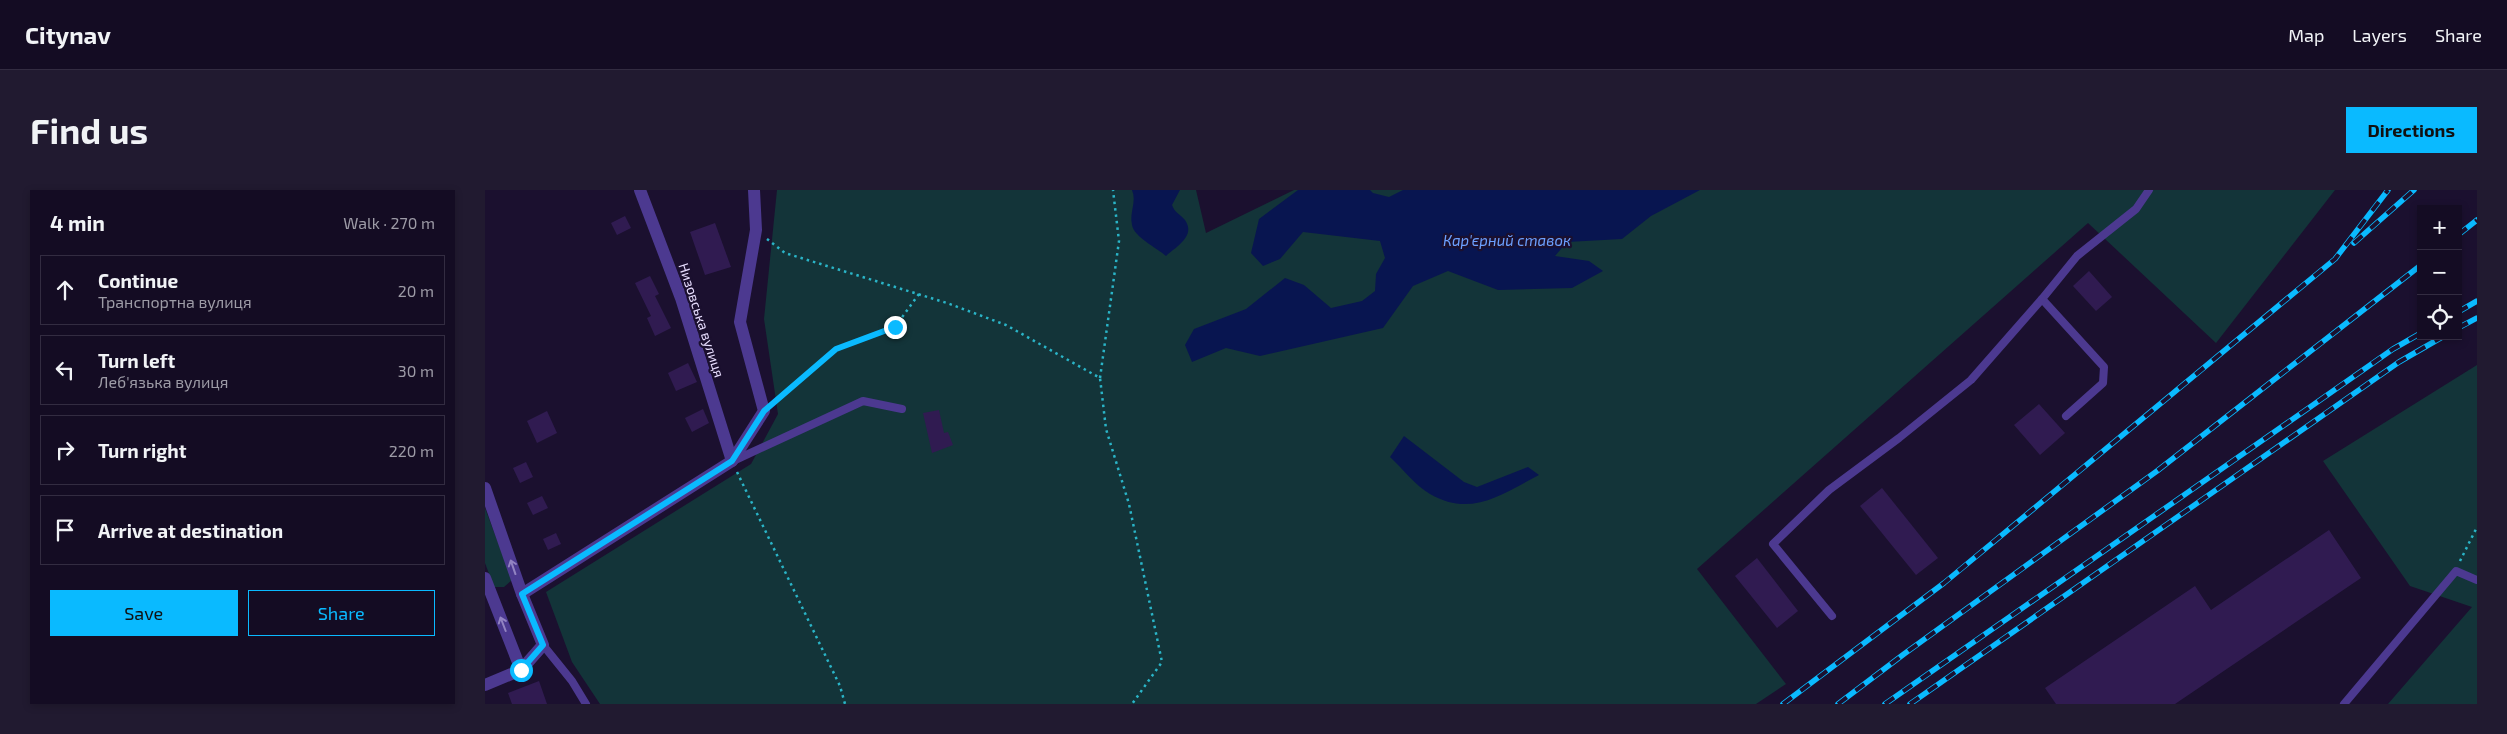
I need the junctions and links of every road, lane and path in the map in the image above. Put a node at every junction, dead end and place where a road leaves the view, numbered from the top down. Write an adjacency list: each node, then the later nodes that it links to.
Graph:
1 (640, 190): 12 (street, Низовська вулиця)
2 (754, 190): 5 (street)
3 (1113, 190): 8 (path)
4 (2149, 190): 7 (lane)
5 (756, 230): 6 (path); 10 (street)
6 (919, 294): 8 (path); 10 (path)
7 (2042, 299): 11 (lane); 19 (lane)
8 (1100, 378): 25 (path)
9 (902, 409): 12 (lane)
10 (764, 411): 12 (street)
11 (2066, 416)
12 (732, 461): 18 (street); 24 (path)
13 (485, 488): 18 (street, one-way to 13)
14 (2477, 527): 15 (path)
15 (2456, 571): 17 (lane); 26 (lane)
16 (485, 578): 21 (street, one-way to 16)
17 (2477, 580)
18 (522, 594): 20 (street)
19 (1832, 616)
20 (543, 645): 21 (street); 23 (lane)
21 (521, 670): 22 (street)
22 (485, 685)
23 (586, 704)
24 (845, 704)
25 (1132, 704)
26 (2344, 704)

